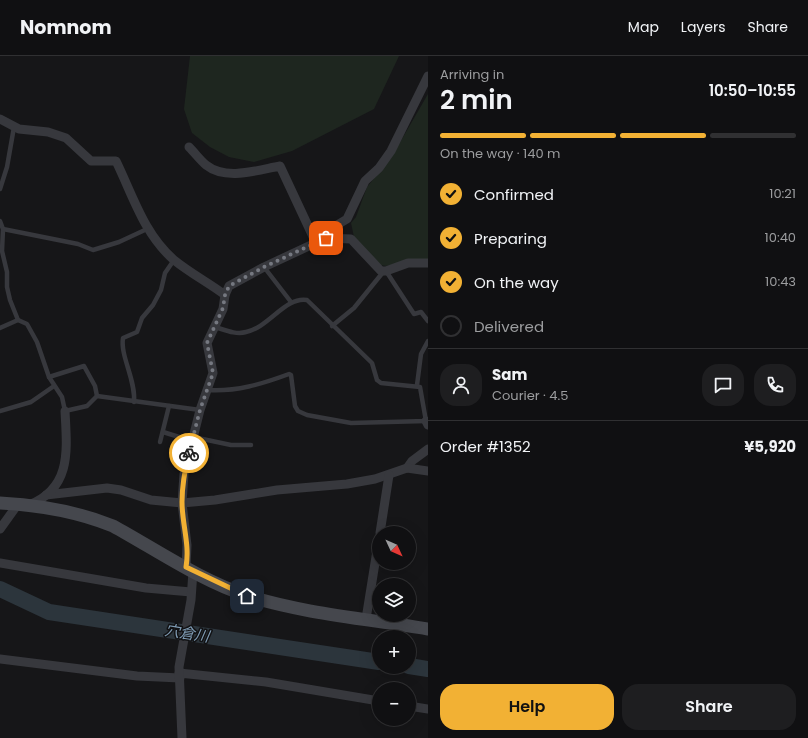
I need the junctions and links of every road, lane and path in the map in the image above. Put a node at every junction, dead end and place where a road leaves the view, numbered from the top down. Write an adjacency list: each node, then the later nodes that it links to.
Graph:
1 (428, 76): 9 (street)
2 (0, 119): 3 (street)
3 (14, 127): 5 (lane); 8 (street)
4 (188, 147): 10 (street)
5 (0, 189)
6 (0, 221): 7 (lane)
7 (3, 229): 8 (lane); 17 (lane)
8 (147, 229): 11 (street)
9 (326, 238): 10 (street); 14 (street)
10 (316, 243): 13 (street)
11 (174, 260): 15 (street); 28 (lane)
12 (428, 263): 14 (street)
13 (264, 267): 15 (street); 16 (lane)
14 (385, 271): 18 (lane); 19 (lane)
15 (225, 295): 20 (street)
16 (290, 302): 19 (lane); 20 (lane)
17 (18, 320): 21 (lane); 23 (lane)
18 (428, 321)
19 (332, 326): 24 (lane)
20 (215, 327): 26 (street)
21 (0, 328)
22 (428, 341): 24 (lane)
23 (49, 377): 25 (lane); 27 (lane)
24 (418, 385): 33 (lane)
25 (54, 386): 31 (lane); 32 (lane)
26 (207, 390): 30 (street); 33 (lane)
27 (97, 396): 28 (lane); 32 (lane)
28 (134, 402): 29 (lane)
29 (170, 406): 30 (lane); 34 (lane)
30 (200, 410): 35 (street)
31 (0, 411)
32 (65, 411): 42 (street)
33 (427, 423)
34 (163, 432): 35 (lane); 36 (lane)
35 (193, 439): 37 (lane); 44 (street)
36 (160, 442)
37 (251, 445)
38 (428, 449): 39 (street)
39 (407, 468): 40 (street); 41 (street)
40 (428, 471)
41 (389, 475): 44 (street); 46 (street)
42 (46, 495): 44 (street); 45 (street)
43 (0, 503): 45 (main road)
44 (182, 503): 49 (street)
45 (23, 504): 47 (street); 49 (main road)
46 (381, 526)
47 (0, 529)
48 (0, 563): 51 (street)
49 (189, 569): 51 (street); 52 (main road)
50 (374, 570): 52 (street)
51 (191, 596): 55 (street)
52 (366, 619): 53 (main road)
53 (428, 629)
54 (0, 659): 55 (street)
55 (179, 673): 56 (street); 59 (street)
56 (372, 700)
57 (416, 707): 58 (street)
58 (428, 710)
59 (182, 738)

